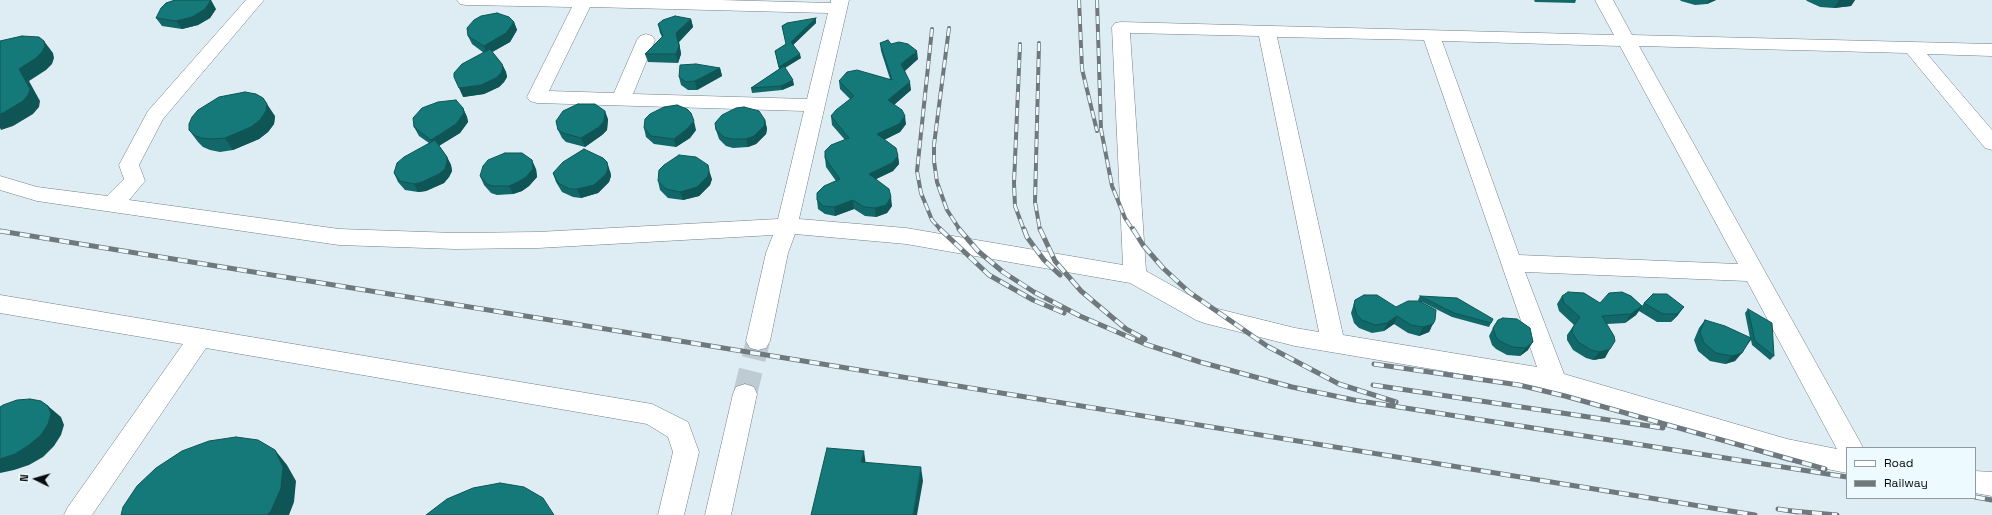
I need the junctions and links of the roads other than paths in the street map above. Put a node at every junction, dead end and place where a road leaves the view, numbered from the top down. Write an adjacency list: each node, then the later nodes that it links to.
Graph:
1 (255, 0): 18 (lane)
2 (466, 0): 3 (lane)
3 (496, 0): 6 (lane)
4 (1604, 0): 11 (lane)
5 (690, 2): 6 (lane); 7 (lane)
6 (583, 3): 14 (lane)
7 (839, 4): 15 (lane)
8 (1267, 30): 9 (lane); 22 (lane); 26 (lane)
9 (1431, 35): 11 (lane); 20 (lane)
10 (646, 40): 14 (lane)
11 (1626, 41): 12 (lane); 21 (lane)
12 (1912, 48): 13 (lane); 16 (lane)
13 (1992, 50)
14 (621, 99): 15 (lane)
15 (815, 105): 19 (lane)
16 (1992, 143)
17 (0, 183): 18 (lane)
18 (111, 205): 19 (lane)
19 (787, 226): 22 (lane); 25 (lane)
20 (1511, 263): 21 (lane); 27 (lane)
21 (1754, 273): 29 (lane)
22 (1135, 275): 26 (lane)
23 (0, 304): 24 (lane)
24 (201, 337): 33 (lane); 34 (lane)
25 (758, 341)
26 (1333, 343): 27 (lane)
27 (1554, 381): 30 (lane)
28 (745, 394): 35 (lane)
29 (1849, 447)
30 (1846, 462)
31 (1976, 482): 32 (lane)
32 (1992, 484)
33 (77, 515)
34 (671, 515)
35 (718, 515)

